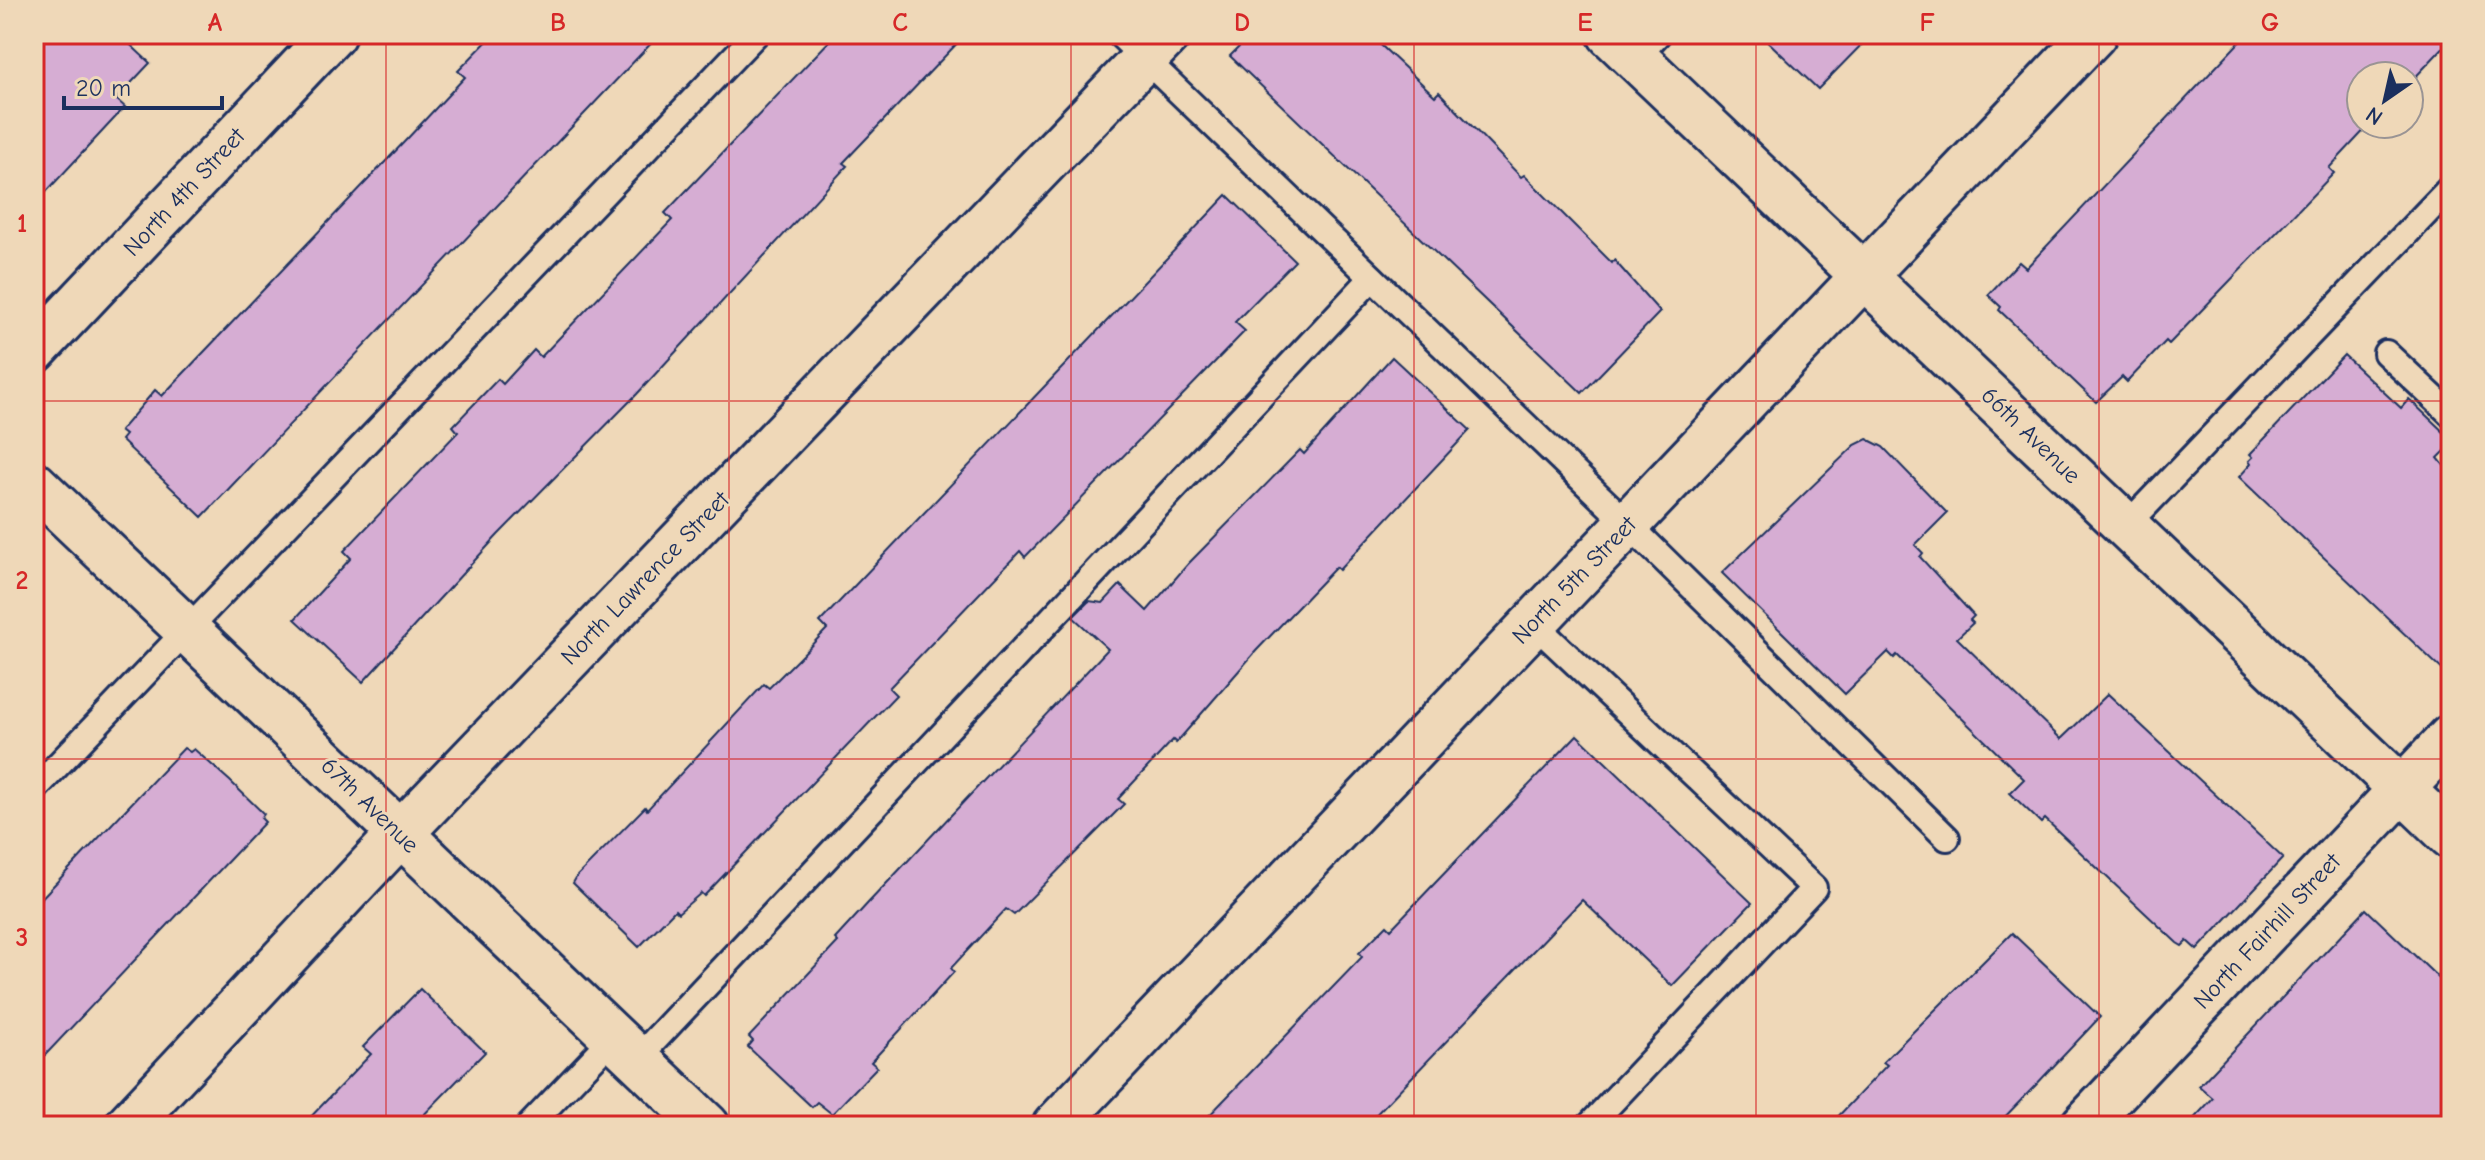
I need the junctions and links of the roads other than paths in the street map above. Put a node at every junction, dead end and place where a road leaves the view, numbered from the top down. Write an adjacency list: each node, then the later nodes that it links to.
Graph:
1 (333, 34): 9 (street, North 4th Street)
2 (756, 34): 16 (lane)
3 (2094, 34): 7 (street, North 5th Street)
4 (1144, 42): 8 (lane); 20 (street, North Lawrence Street)
5 (1635, 42): 7 (street, 66th Avenue)
6 (2451, 187): 14 (lane)
7 (1864, 276): 13 (street, North 5th Street); 14 (street, 66th Avenue)
8 (1372, 278): 13 (lane); 23 (lane)
9 (34, 351)
10 (2386, 353): 11 (lane)
11 (2451, 414)
12 (34, 484): 16 (street, 67th Avenue)
13 (1628, 524): 15 (street, North 5th Street); 22 (lane)
14 (2126, 526): 18 (street, 66th Avenue)
15 (1533, 623): 24 (street, North 5th Street); 28 (lane)
16 (185, 628): 19 (lane); 20 (street, 67th Avenue)
17 (2451, 737): 18 (street, North Fairhill Street)
18 (2401, 789): 21 (street, 66th Avenue); 29 (street, North Fairhill Street)
19 (34, 790)
20 (400, 834): 23 (street, 67th Avenue); 25 (street, North Lawrence Street)
21 (2451, 836)
22 (1947, 838)
23 (626, 1048): 26 (lane); 27 (street, 67th Avenue)
24 (1067, 1122)
25 (127, 1126)
26 (529, 1126)
27 (707, 1126)
28 (1589, 1126)
29 (2083, 1126)

